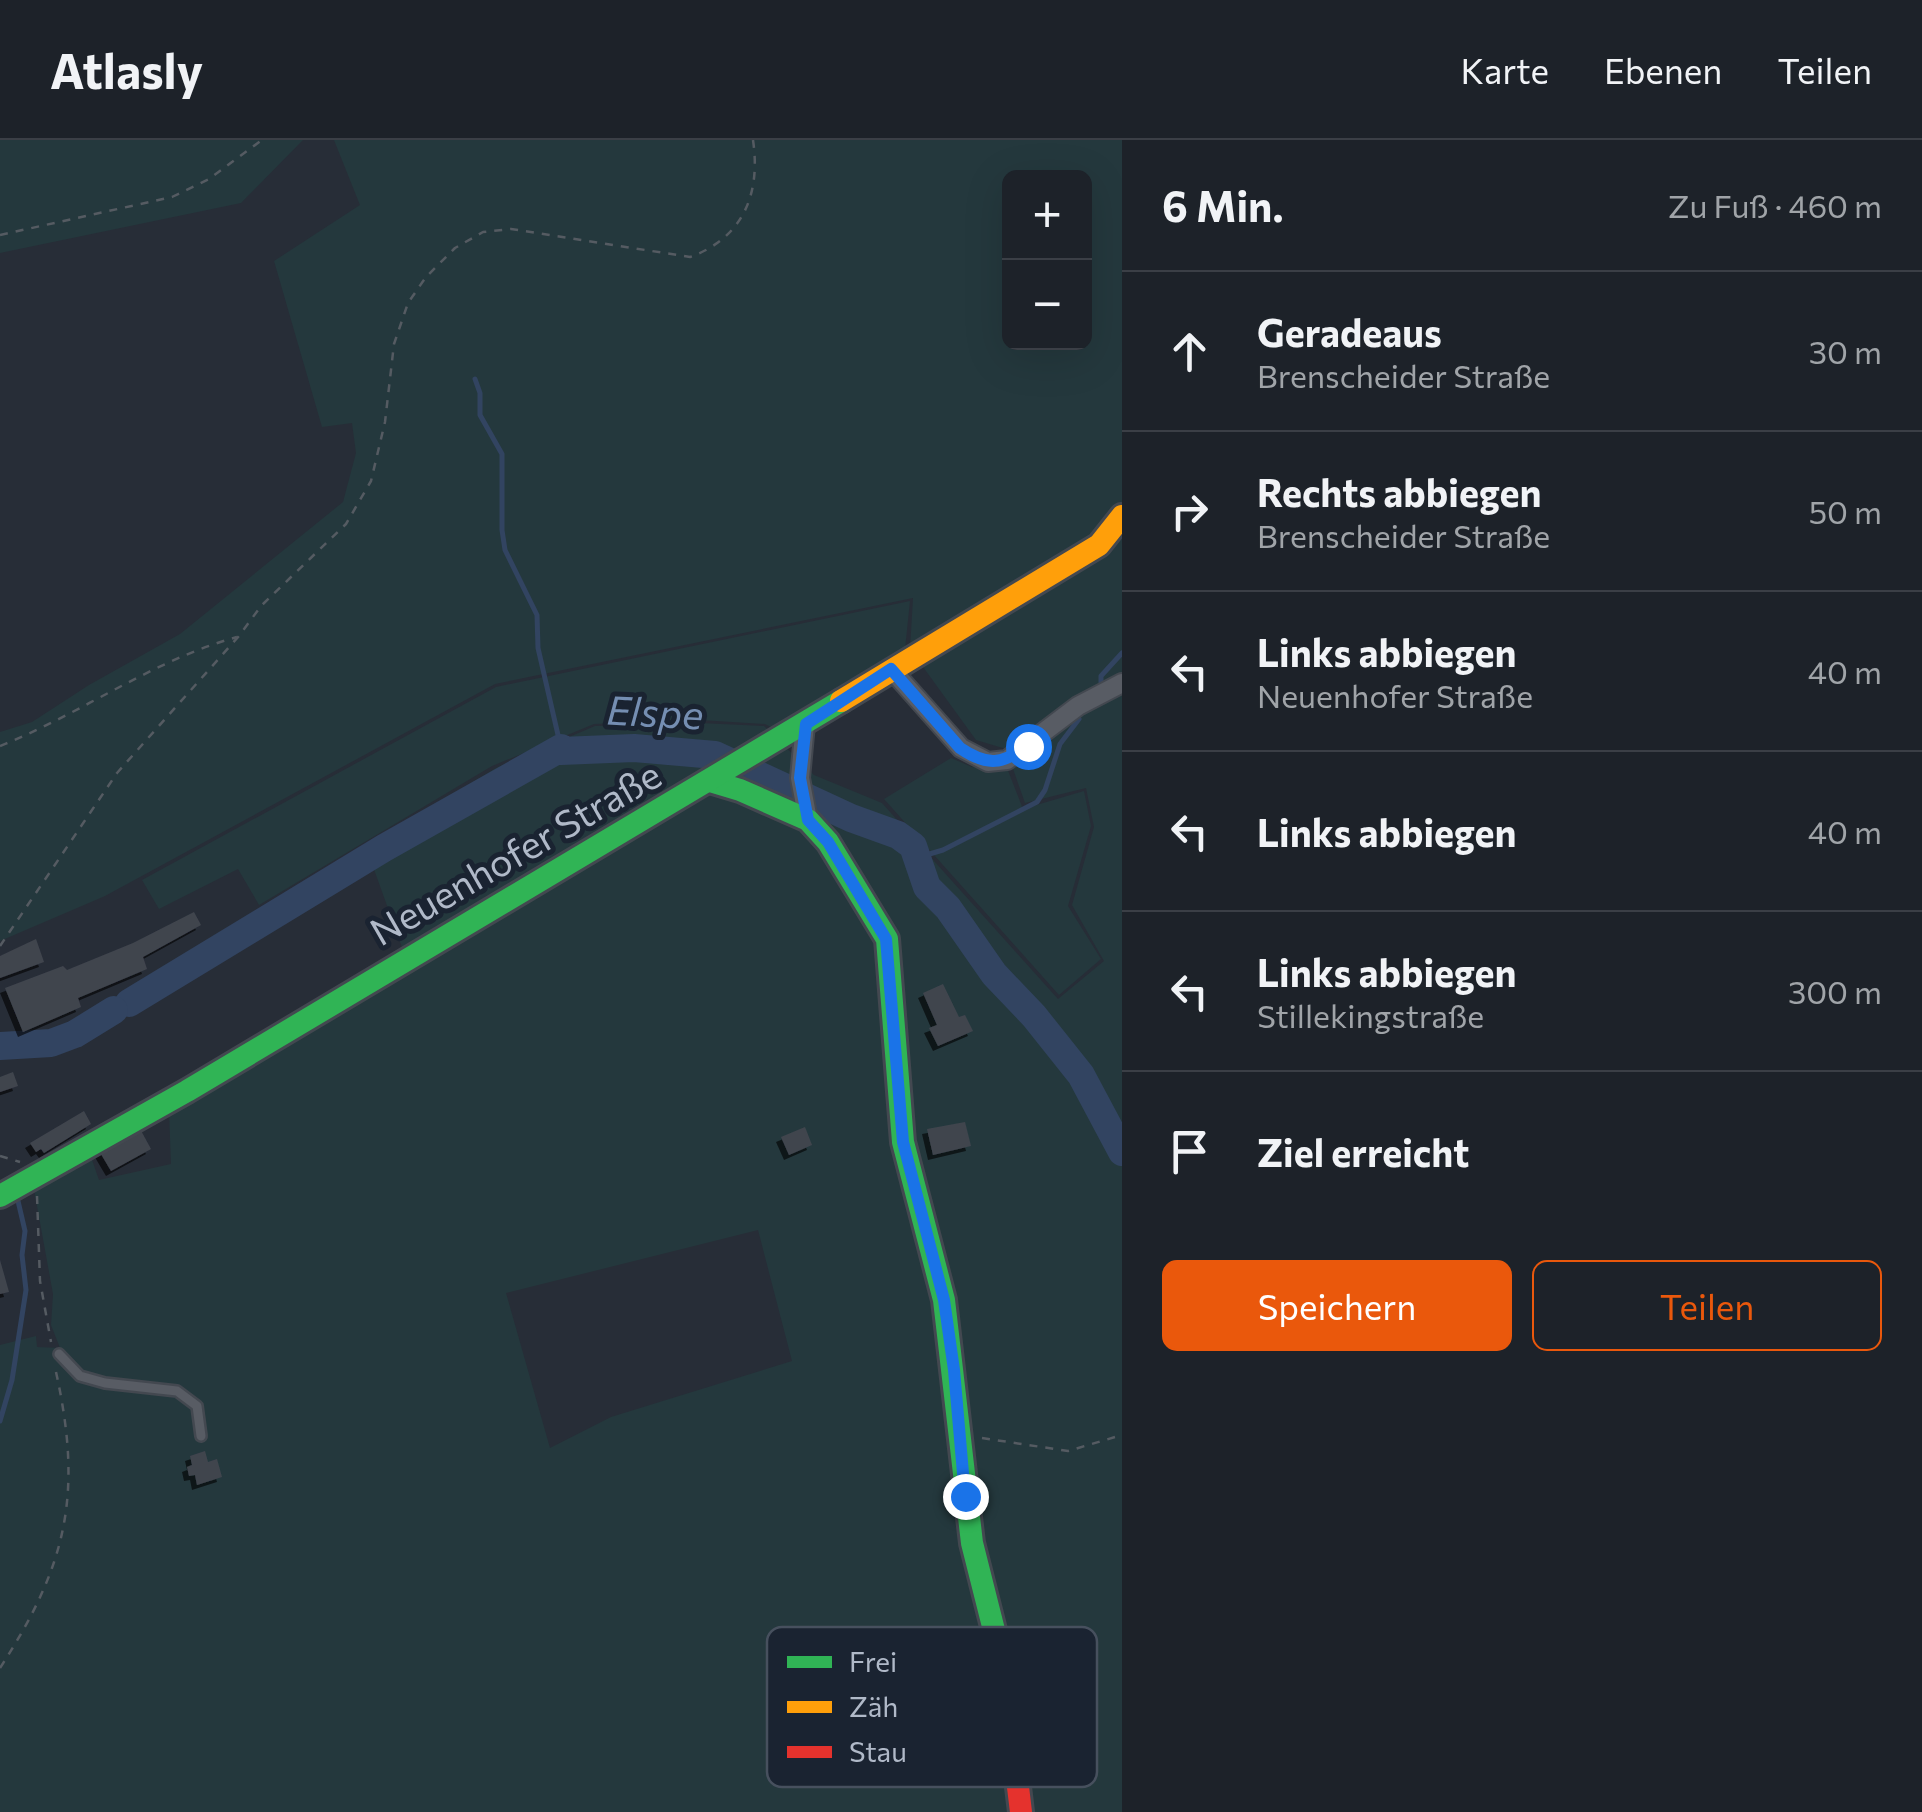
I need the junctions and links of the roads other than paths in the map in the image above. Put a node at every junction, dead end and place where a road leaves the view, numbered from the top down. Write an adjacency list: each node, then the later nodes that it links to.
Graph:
1 (1122, 516): 2 (street, Neuenhofer Straße)
2 (891, 669): 3 (street); 4 (street, Neuenhofer Straße)
3 (1122, 683)
4 (806, 724): 5 (street, Neuenhofer Straße); 6 (street)
5 (727, 770): 6 (street); 7 (street, Neuenhofer Straße)
6 (806, 812): 10 (street)
7 (0, 1196)
8 (59, 1354): 9 (lane)
9 (201, 1436)
10 (993, 1627)
11 (1018, 1787): 12 (street)
12 (1021, 1812)

